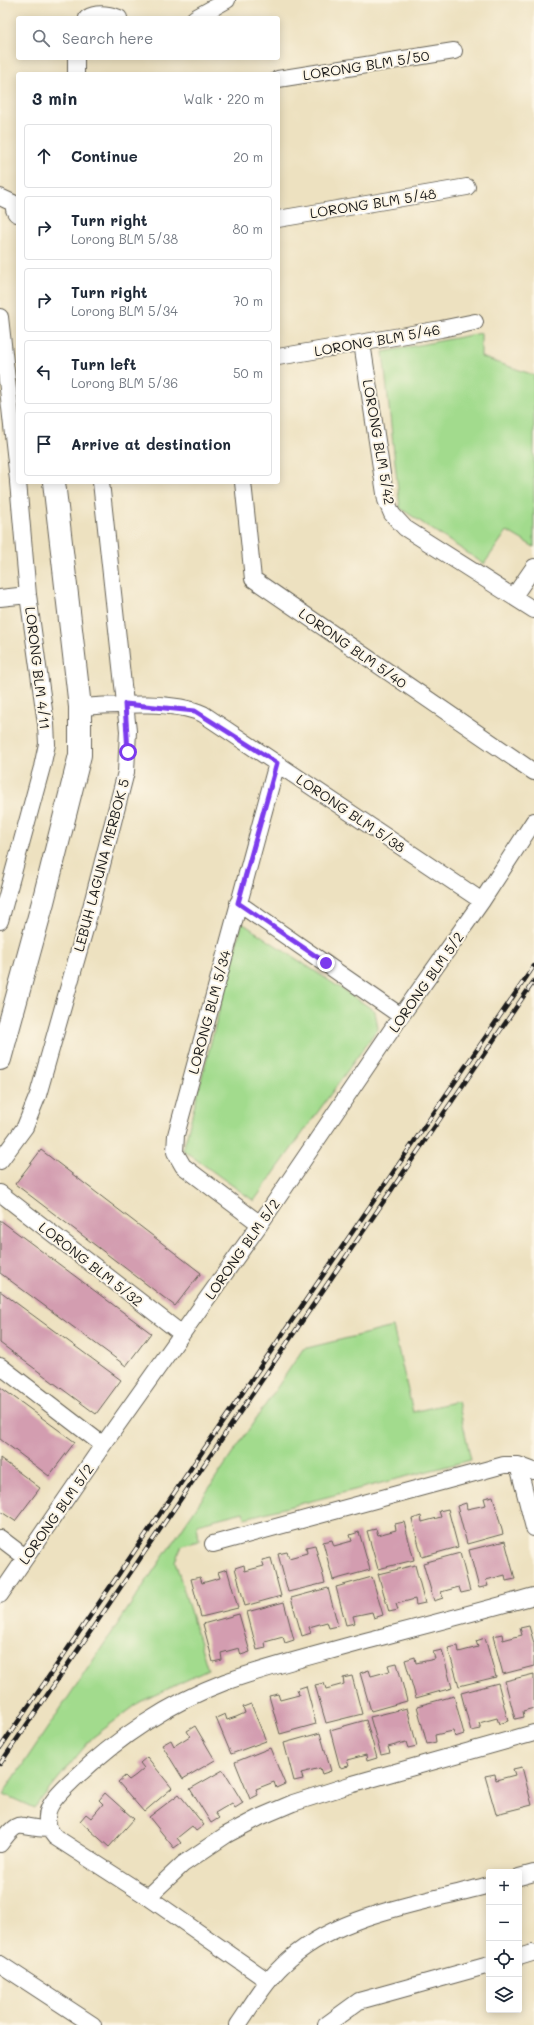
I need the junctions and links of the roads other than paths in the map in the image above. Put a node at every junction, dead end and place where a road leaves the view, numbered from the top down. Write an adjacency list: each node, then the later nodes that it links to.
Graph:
1 (227, 0): 4 (street)
2 (90, 16): 3 (street)
3 (112, 16)
4 (199, 16)
5 (454, 51): 8 (street, LORONG BLM 5/50)
6 (76, 60): 7 (street)
7 (76, 72)
8 (280, 79)
9 (467, 187): 10 (street, LORONG BLM 5/48)
10 (280, 219)
11 (0, 317): 15 (street, LORONG BLM 4/11)
12 (475, 322): 13 (street, LORONG BLM 5/46)
13 (362, 343): 14 (street, LORONG BLM 5/46); 22 (street, LORONG BLM 5/42)
14 (280, 357)
15 (16, 463)
16 (18, 484): 21 (street, LORONG BLM 4/11)
17 (54, 484): 26 (street)
18 (101, 484): 25 (street, LEBUH LAGUNA MERBOK 5)
19 (243, 484): 28 (street, LORONG BLM 5/40)
20 (534, 567): 22 (street)
21 (28, 595): 23 (street); 32 (street, LORONG BLM 4/11)
22 (514, 596): 24 (street, LORONG BLM 5/42)
23 (0, 598)
24 (534, 610)
25 (125, 704): 26 (street, LORONG BLM 5/38); 27 (street, LORONG BLM 5/38); 35 (street, LEBUH LAGUNA MERBOK 5)
26 (80, 707): 34 (street)
27 (277, 763): 30 (street, LORONG BLM 5/38); 31 (street, LORONG BLM 5/34)
28 (534, 772)
29 (534, 820): 30 (street, LORONG BLM 5/2)
30 (482, 901): 33 (street, LORONG BLM 5/2)
31 (238, 903): 33 (street); 37 (street, LORONG BLM 5/34)
32 (0, 921)
33 (401, 1016): 37 (street, LORONG BLM 5/2)
34 (0, 1059)
35 (0, 1161)
36 (0, 1193): 38 (street, LORONG BLM 5/32)
37 (260, 1224): 38 (street, LORONG BLM 5/2)
38 (182, 1334): 40 (street, LORONG BLM 5/2)
39 (0, 1366): 40 (street)
40 (103, 1445): 46 (street, LORONG BLM 5/2)
41 (518, 1465): 42 (street); 43 (street); 45 (street)
42 (534, 1471)
43 (534, 1528)
44 (0, 1538): 46 (street)
45 (213, 1544)
46 (25, 1557): 47 (street, LORONG BLM 5/2)
47 (0, 1595)
48 (534, 1596): 50 (street)
49 (534, 1734): 55 (street)
50 (48, 1829): 51 (street); 55 (street)
51 (0, 1844)
52 (534, 1873): 53 (street)
53 (522, 1876)
54 (486, 1886): 58 (street)
55 (148, 1897): 58 (street)
56 (0, 1964): 59 (street)
57 (486, 1966): 61 (street)
58 (268, 1981): 60 (street)
59 (93, 2025)
60 (238, 2025)
61 (326, 2025)

